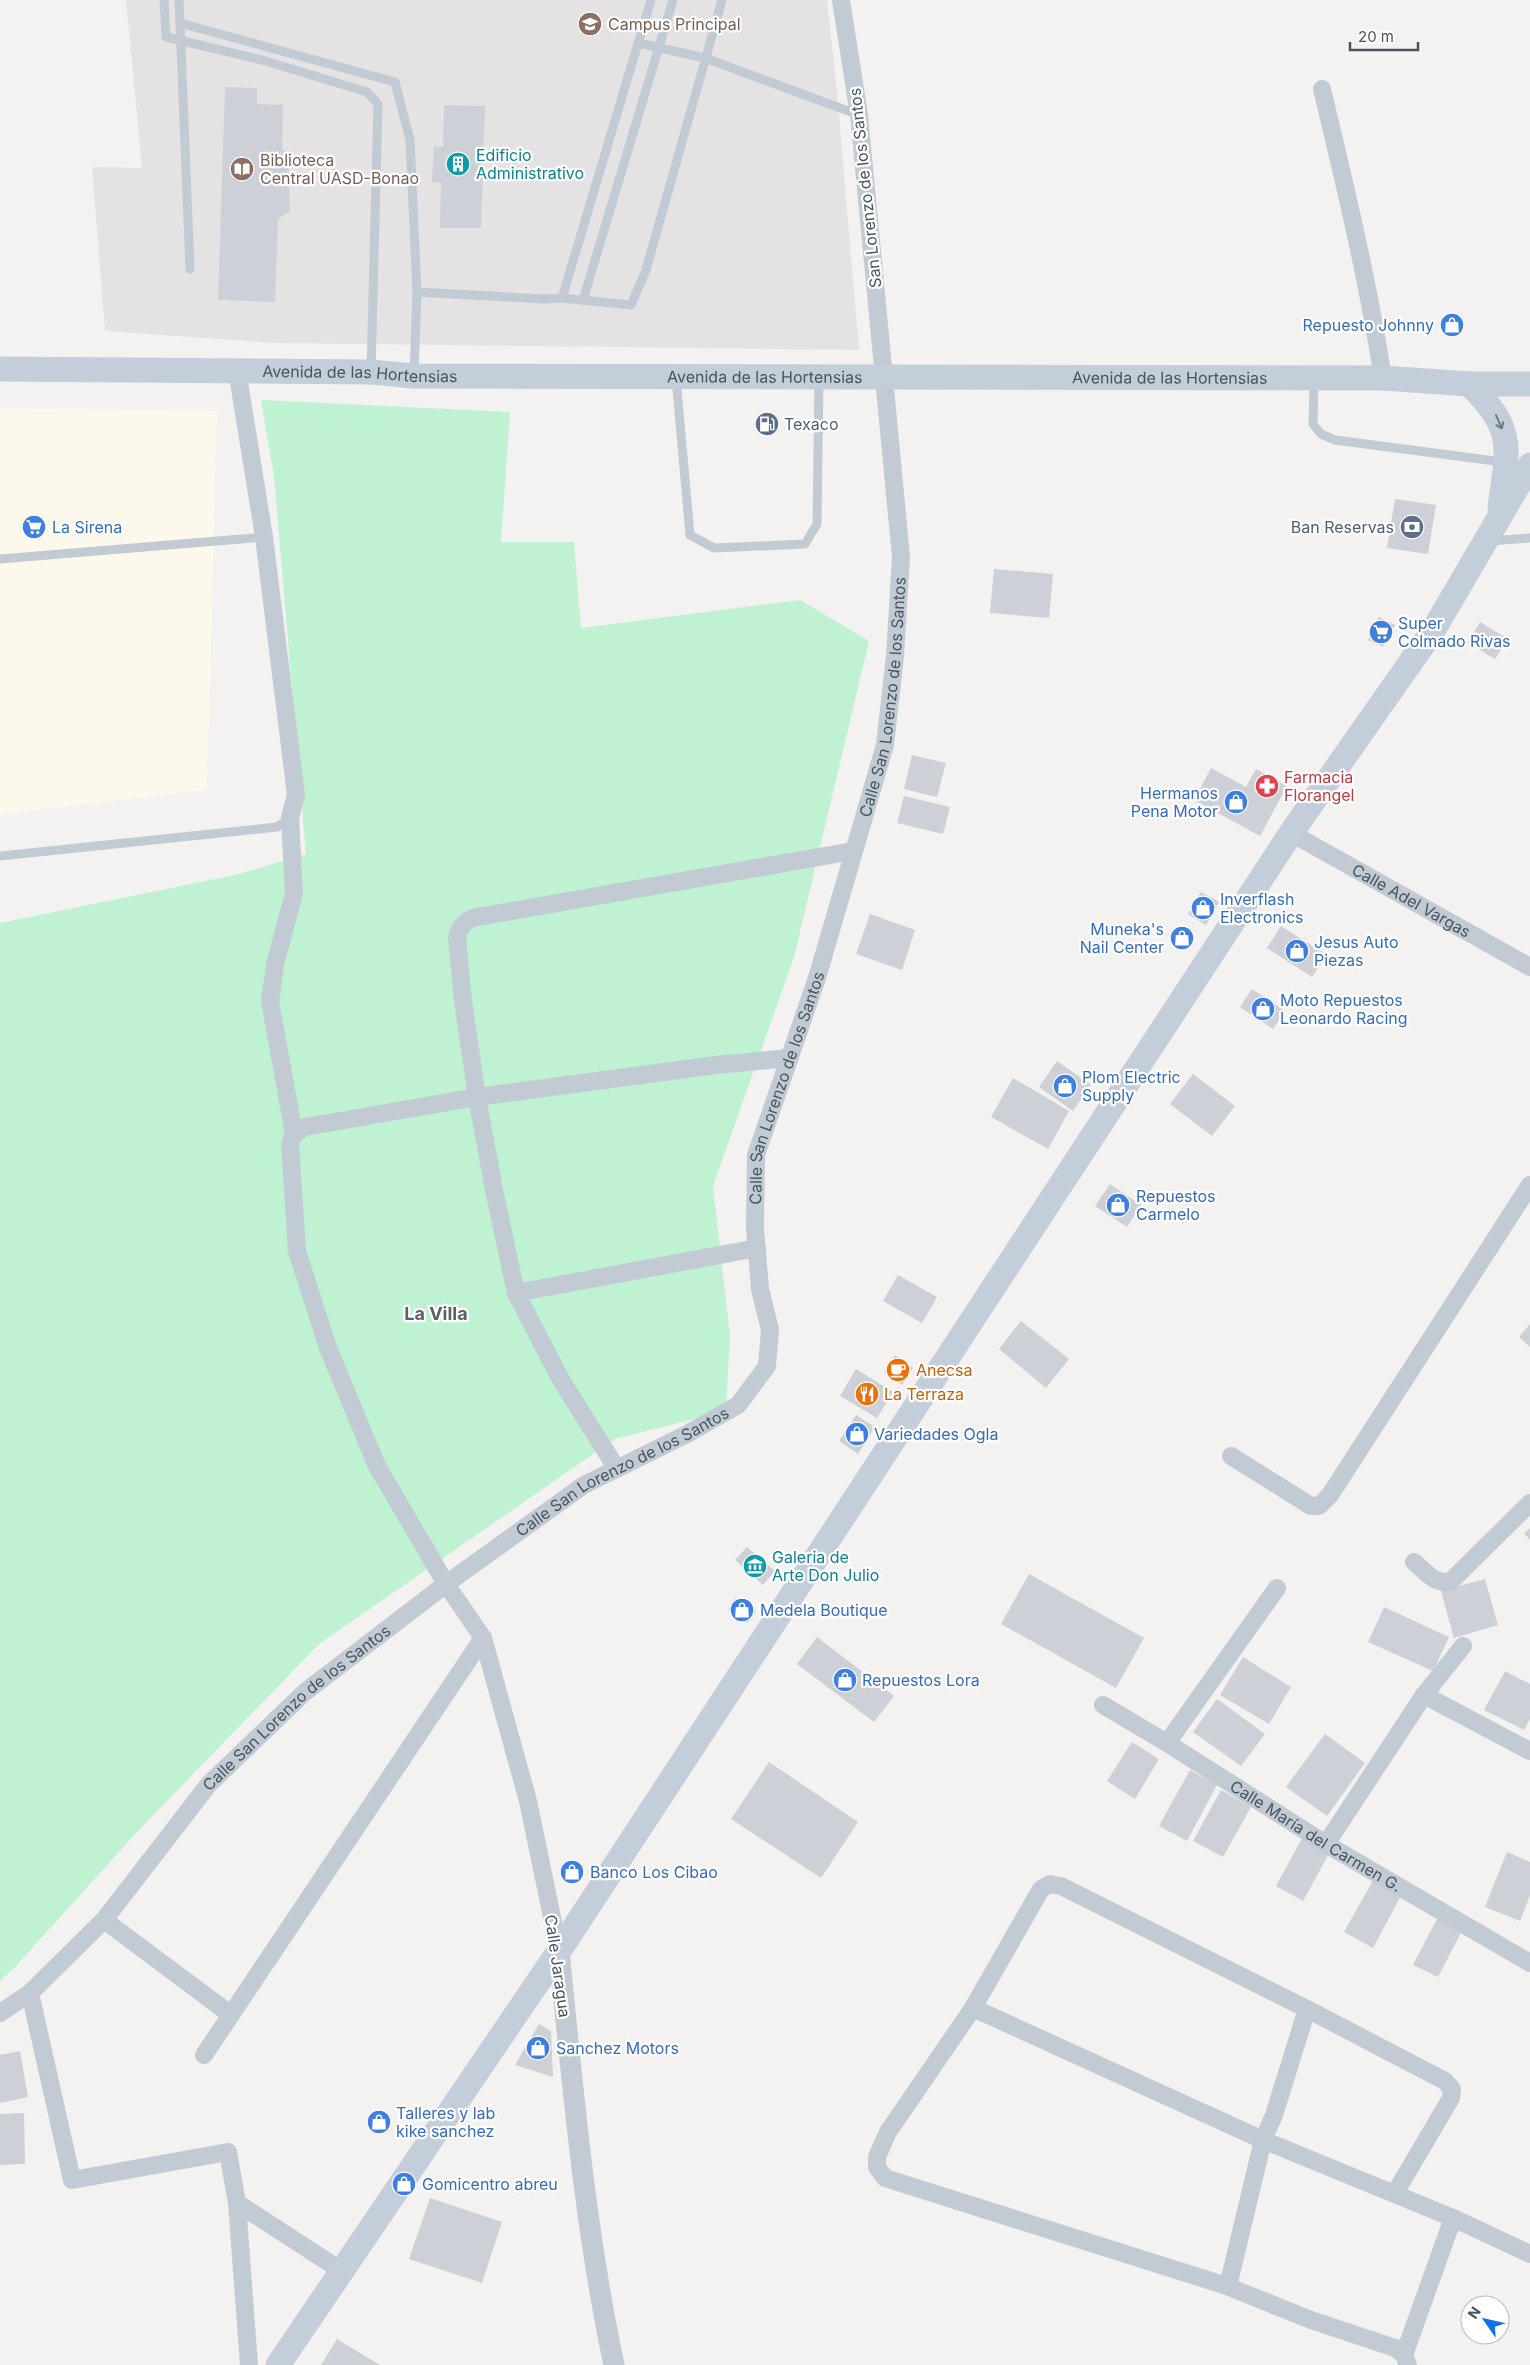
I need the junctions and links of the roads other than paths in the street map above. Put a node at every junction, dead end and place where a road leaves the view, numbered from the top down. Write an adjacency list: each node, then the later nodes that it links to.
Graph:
1 (164, 0): 8 (lane)
2 (179, 0): 7 (lane)
3 (651, 0): 9 (lane)
4 (673, 0): 10 (lane)
5 (722, 0): 11 (lane)
6 (842, 0): 13 (street, San Lorenzo de los Santos)
7 (180, 23): 8 (lane); 15 (lane)
8 (180, 41): 14 (lane); 20 (lane)
9 (638, 43): 10 (lane); 16 (lane)
10 (659, 48): 11 (lane); 17 (lane)
11 (706, 58): 13 (lane); 17 (lane)
12 (1322, 89): 26 (street)
13 (859, 114): 24 (street, San Lorenzo de los Santos)
14 (190, 269)
15 (417, 292): 16 (lane); 21 (lane)
16 (562, 298): 17 (lane)
17 (583, 300)
18 (0, 369): 19 (main road, Avenida de las Hortensias)
19 (237, 370): 20 (main road, Avenida de las Hortensias); 32 (street, Calle Jaragua)
20 (371, 372): 21 (main road, Avenida de las Hortensias)
21 (414, 376): 22 (main road, Avenida de las Hortensias)
22 (675, 376): 23 (main road, Avenida de las Hortensias); 23 (lane)
23 (819, 377): 24 (main road, Avenida de las Hortensias)
24 (883, 377): 25 (main road, Avenida de las Hortensias); 38 (street, Calle San Lorenzo de los Santos)
25 (1314, 378): 26 (main road, Avenida de las Hortensias); 29 (lane)
26 (1383, 378): 27 (main road, Avenida de las Hortensias)
27 (1469, 384): 28 (main road, Avenida de las Hortensias); 29 (main road, one-way to 29)
28 (1530, 384)
29 (1518, 463): 31 (main road)
30 (1530, 489): 31 (main road)
31 (1498, 517): 34 (main road)
32 (264, 537): 35 (lane); 36 (street, Calle Jaragua)
33 (1530, 538): 34 (lane)
34 (1484, 542): 37 (main road)
35 (0, 559)
36 (290, 818): 39 (lane); 43 (street, Calle Jaragua)
37 (1291, 833): 40 (street, Calle Adel Vargas); 61 (main road)
38 (853, 851): 41 (street, Calle San Lorenzo de los Santos); 42 (street)
39 (0, 856)
40 (1530, 967)
41 (790, 1058): 42 (street); 45 (street, Calle San Lorenzo de los Santos)
42 (477, 1096): 43 (street); 46 (street)
43 (294, 1134): 51 (street, Calle Jaragua)
44 (1530, 1185): 47 (street)
45 (757, 1248): 46 (street); 48 (street, Calle San Lorenzo de los Santos)
46 (516, 1293): 48 (street)
47 (1231, 1456)
48 (616, 1469): 51 (street, Calle San Lorenzo de los Santos)
49 (1530, 1503): 50 (street)
50 (1414, 1562)
51 (446, 1584): 53 (street, Calle Jaragua); 60 (street, Calle San Lorenzo de los Santos)
52 (1277, 1588): 57 (street)
53 (483, 1638): 61 (street, Calle Jaragua); 67 (street)
54 (1462, 1646): 55 (street)
55 (1424, 1695): 58 (street); 59 (street)
56 (1103, 1705): 57 (street, Calle María del Carmen G.)
57 (1167, 1742): 59 (street, Calle María del Carmen G.)
58 (1527, 1744)
59 (1326, 1844): 62 (street, Calle María del Carmen G.)
60 (104, 1920): 63 (street, Calle San Lorenzo de los Santos); 67 (street)
61 (559, 1951): 74 (main road); 79 (street, Calle Jaragua)
62 (1530, 1963)
63 (30, 1993): 66 (street, Calle San Lorenzo de los Santos); 71 (street)
64 (973, 2008): 65 (street); 69 (street); 75 (street)
65 (1307, 2009): 69 (street); 70 (street)
66 (0, 2013)
67 (230, 2014): 68 (street)
68 (204, 2055)
69 (1263, 2140): 70 (street); 75 (street)
70 (1395, 2193): 72 (street)
71 (237, 2203): 74 (street); 77 (street)
72 (1453, 2218): 73 (street); 76 (street)
73 (1530, 2254)
74 (342, 2271): 78 (main road)
75 (1224, 2285): 76 (street)
76 (1406, 2360)
77 (249, 2365)
78 (278, 2365)
79 (614, 2365)

